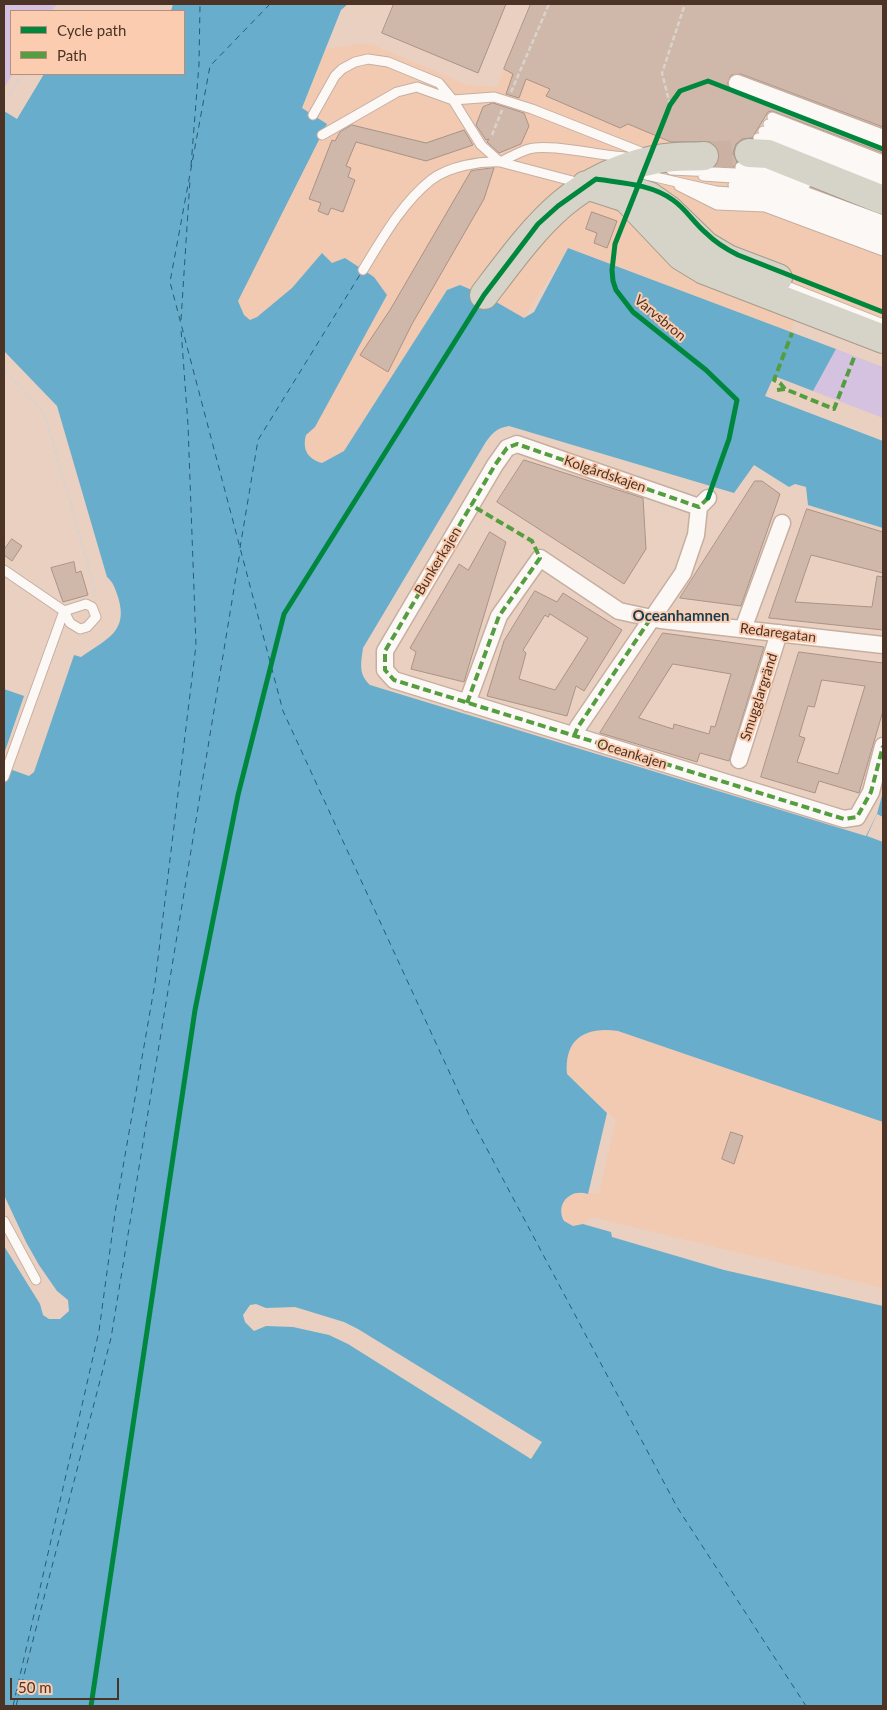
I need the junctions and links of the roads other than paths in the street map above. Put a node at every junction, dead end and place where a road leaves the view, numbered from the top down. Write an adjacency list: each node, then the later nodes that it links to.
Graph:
1 (737, 83): 5 (street)
2 (453, 100): 3 (lane); 4 (lane); 7 (lane); 9 (lane)
3 (313, 115)
4 (322, 135)
5 (883, 138)
6 (754, 143): 7 (lane); 8 (lane); 10 (lane); 11 (lane); 13 (lane); 14 (lane); 16 (highway); 17 (lane)
7 (675, 160): 9 (lane); 12 (highway); 18 (lane); 19 (lane); 20 (lane); 21 (lane); 22 (lane); 23 (lane)
8 (883, 160)
9 (500, 162): 12 (lane); 24 (lane)
10 (883, 168)
11 (883, 176)
12 (596, 179): 15 (highway); 25 (highway); 26 (highway)
13 (883, 184)
14 (883, 192)
15 (634, 200): 27 (lane); 28 (lane); 29 (highway)
16 (883, 200)
17 (883, 206)
18 (883, 214)
19 (883, 220)
20 (883, 228)
21 (883, 234)
22 (883, 243)
23 (883, 251)
24 (363, 270)
25 (484, 294)
26 (883, 319)
27 (883, 324)
28 (883, 332)
29 (883, 339)
30 (502, 455): 34 (street, Kolgårdskajen); 38 (street, Bunkerkajen)
31 (782, 524): 35 (street)
32 (4, 570): 33 (lane)
33 (64, 612): 33 (lane); 43 (lane)
34 (651, 618): 35 (street, Redaregatan); 39 (street, Redaregatan); 40 (street)
35 (743, 629): 36 (street, Redaregatan)
36 (779, 633): 37 (street, Redaregatan); 42 (street, Smugglargränd)
37 (883, 645)
38 (385, 670): 39 (street, Oceankajen)
39 (469, 696): 40 (street, Oceankajen)
40 (576, 732): 41 (street, Oceankajen)
41 (883, 746)
42 (739, 760)
43 (4, 777)
44 (4, 1221): 45 (lane)
45 (36, 1280)

